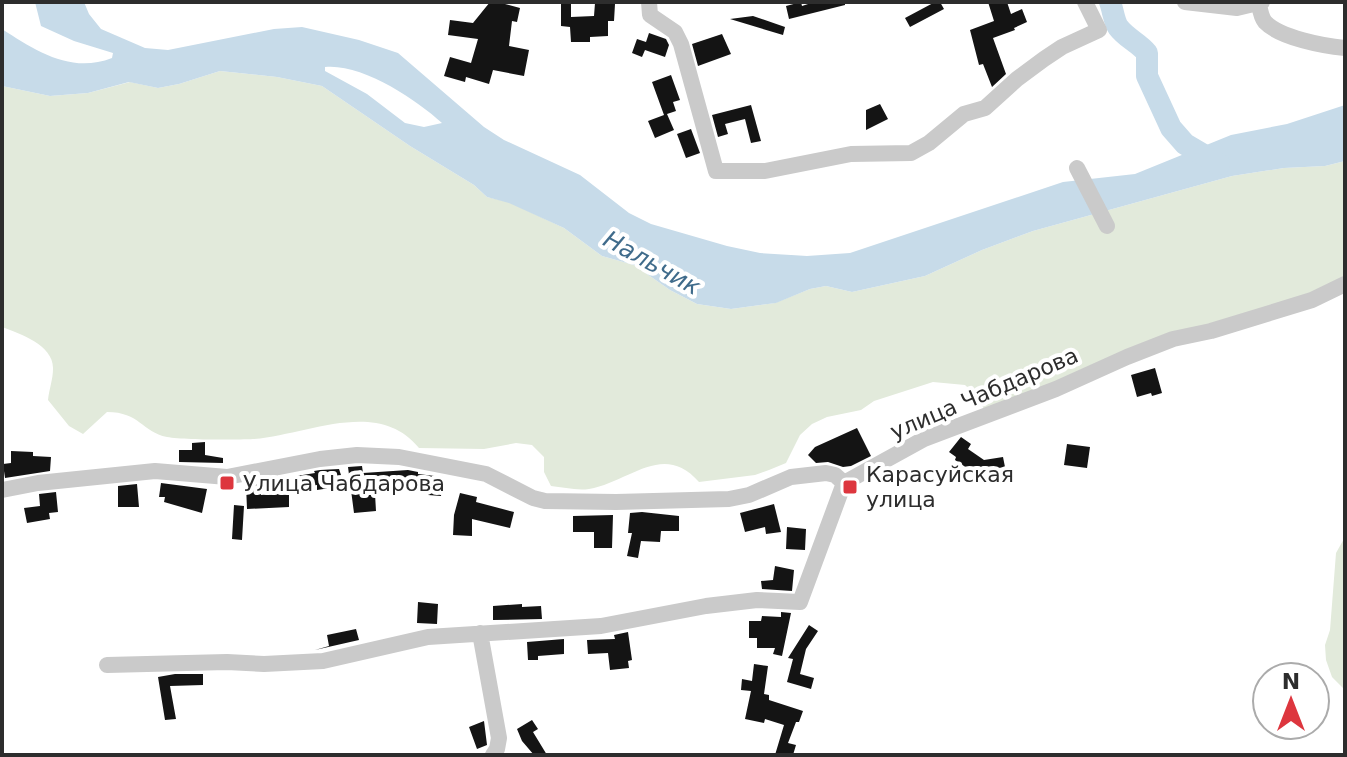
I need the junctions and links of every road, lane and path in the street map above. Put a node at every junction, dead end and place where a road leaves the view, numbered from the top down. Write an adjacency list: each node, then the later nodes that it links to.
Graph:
1 (649, 2): 2 (street)
2 (1085, 2)
3 (1185, 2): 4 (street)
4 (1260, 3): 5 (street)
5 (1345, 48)
6 (1078, 169): 7 (street)
7 (1106, 224)
8 (1345, 284): 9 (street, улица Чабдарова)
9 (844, 483): 10 (street); 11 (street)
10 (2, 490)
11 (480, 633): 12 (street); 13 (street)
12 (107, 665)
13 (493, 755)

